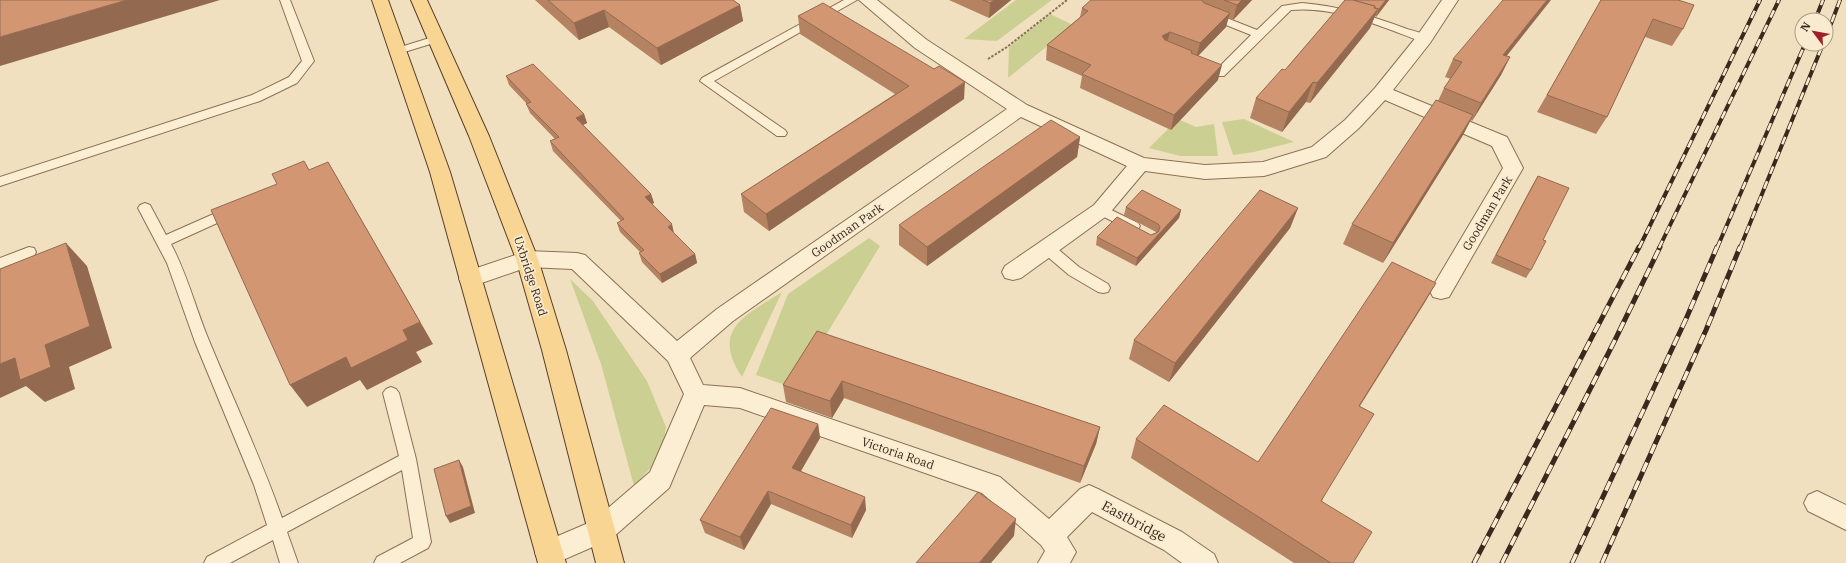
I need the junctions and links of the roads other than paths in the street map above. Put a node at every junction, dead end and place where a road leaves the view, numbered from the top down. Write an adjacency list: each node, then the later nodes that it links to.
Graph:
1 (286, 0): 18 (lane)
2 (380, 0): 12 (main road)
3 (419, 0): 10 (main road, Uxbridge Road)
4 (852, 0): 16 (lane)
5 (867, 0): 15 (street)
6 (1450, 0): 11 (street)
7 (1295, 2): 9 (lane); 11 (lane)
8 (1205, 14): 9 (lane)
9 (1258, 34): 13 (lane)
10 (436, 39): 12 (lane); 26 (main road, Uxbridge Road)
11 (1424, 39): 14 (street)
12 (398, 51): 29 (main road)
13 (1193, 62)
14 (1382, 92): 17 (street); 31 (street, Goodman Park)
15 (1020, 109): 17 (street); 32 (street, Goodman Park)
16 (781, 133)
17 (1140, 164): 21 (street)
18 (0, 182)
19 (247, 205): 23 (lane)
20 (145, 208): 23 (lane)
21 (1101, 210): 22 (lane); 24 (street)
22 (1143, 232)
23 (163, 242): 38 (lane)
24 (1047, 248): 28 (street); 30 (lane)
25 (29, 252): 27 (lane)
26 (527, 259): 29 (street); 32 (street); 39 (main road, Uxbridge Road)
27 (0, 264)
28 (1013, 272)
29 (470, 279): 41 (main road)
30 (1103, 288)
31 (1441, 291)
32 (677, 355): 34 (street)
33 (391, 393): 35 (lane)
34 (696, 394): 39 (street); 40 (street, Victoria Road)
35 (408, 459): 38 (lane); 44 (lane)
36 (1817, 503): 37 (street)
37 (1846, 518)
38 (275, 529): 42 (lane); 43 (lane)
39 (602, 530): 41 (street); 45 (main road, Uxbridge Road)
40 (1050, 536): 46 (street, Victoria Road); 47 (street, Eastbridge)
41 (550, 558)
42 (213, 563)
43 (288, 563)
44 (383, 563)
45 (610, 563)
46 (1052, 563)
47 (1204, 563)

